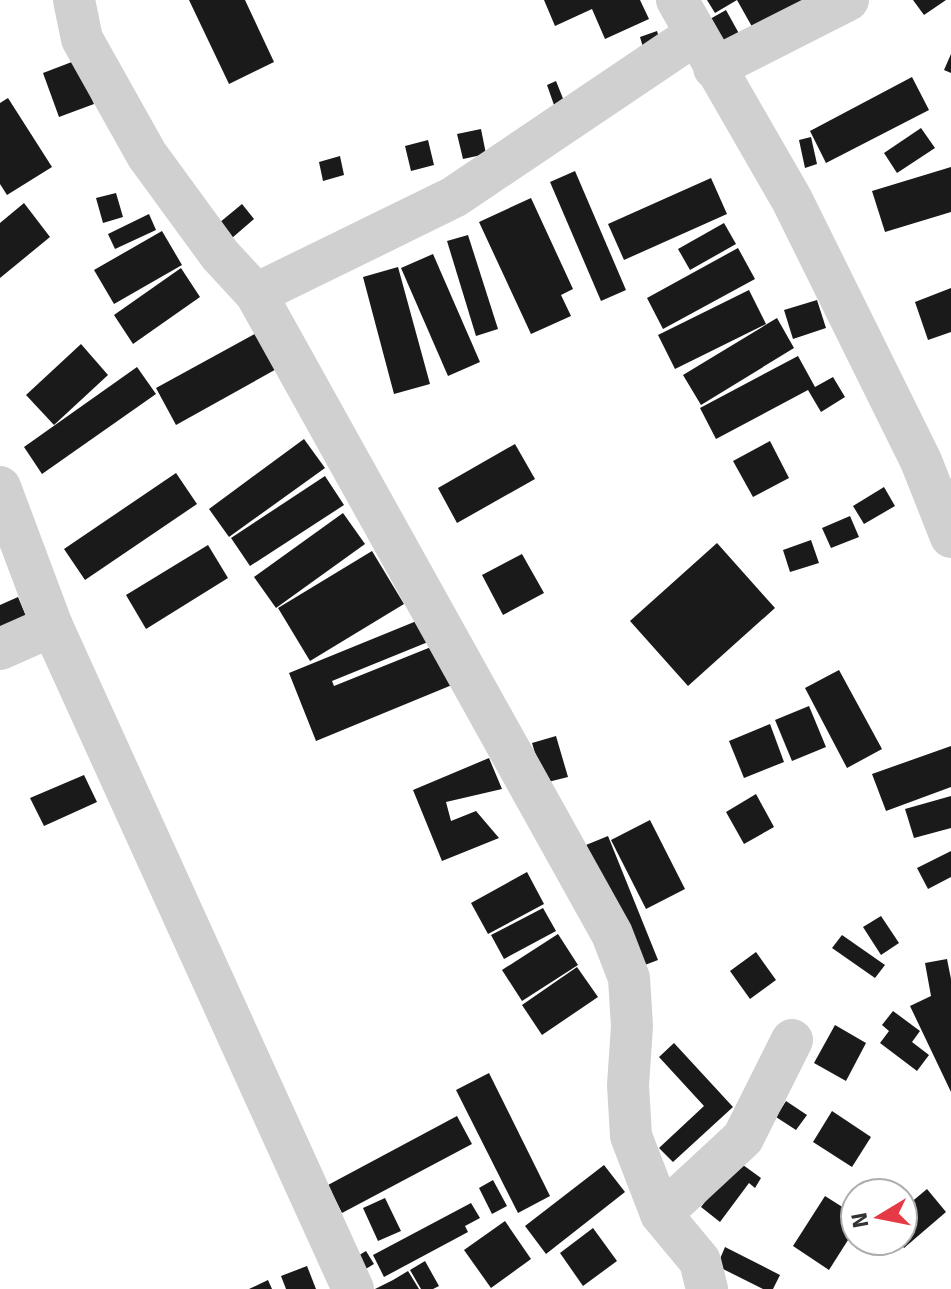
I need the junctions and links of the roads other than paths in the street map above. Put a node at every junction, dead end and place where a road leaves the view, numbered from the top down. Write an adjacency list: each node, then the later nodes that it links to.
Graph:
1 (74, 0): 4 (street)
2 (848, 0): 3 (street)
3 (696, 34): 4 (street); 6 (street)
4 (256, 294): 10 (street)
5 (0, 487): 7 (street)
6 (951, 537)
7 (52, 626): 8 (street); 11 (street)
8 (0, 649)
9 (792, 1040): 10 (street)
10 (661, 1214): 12 (street)
11 (353, 1289)
12 (707, 1289)

